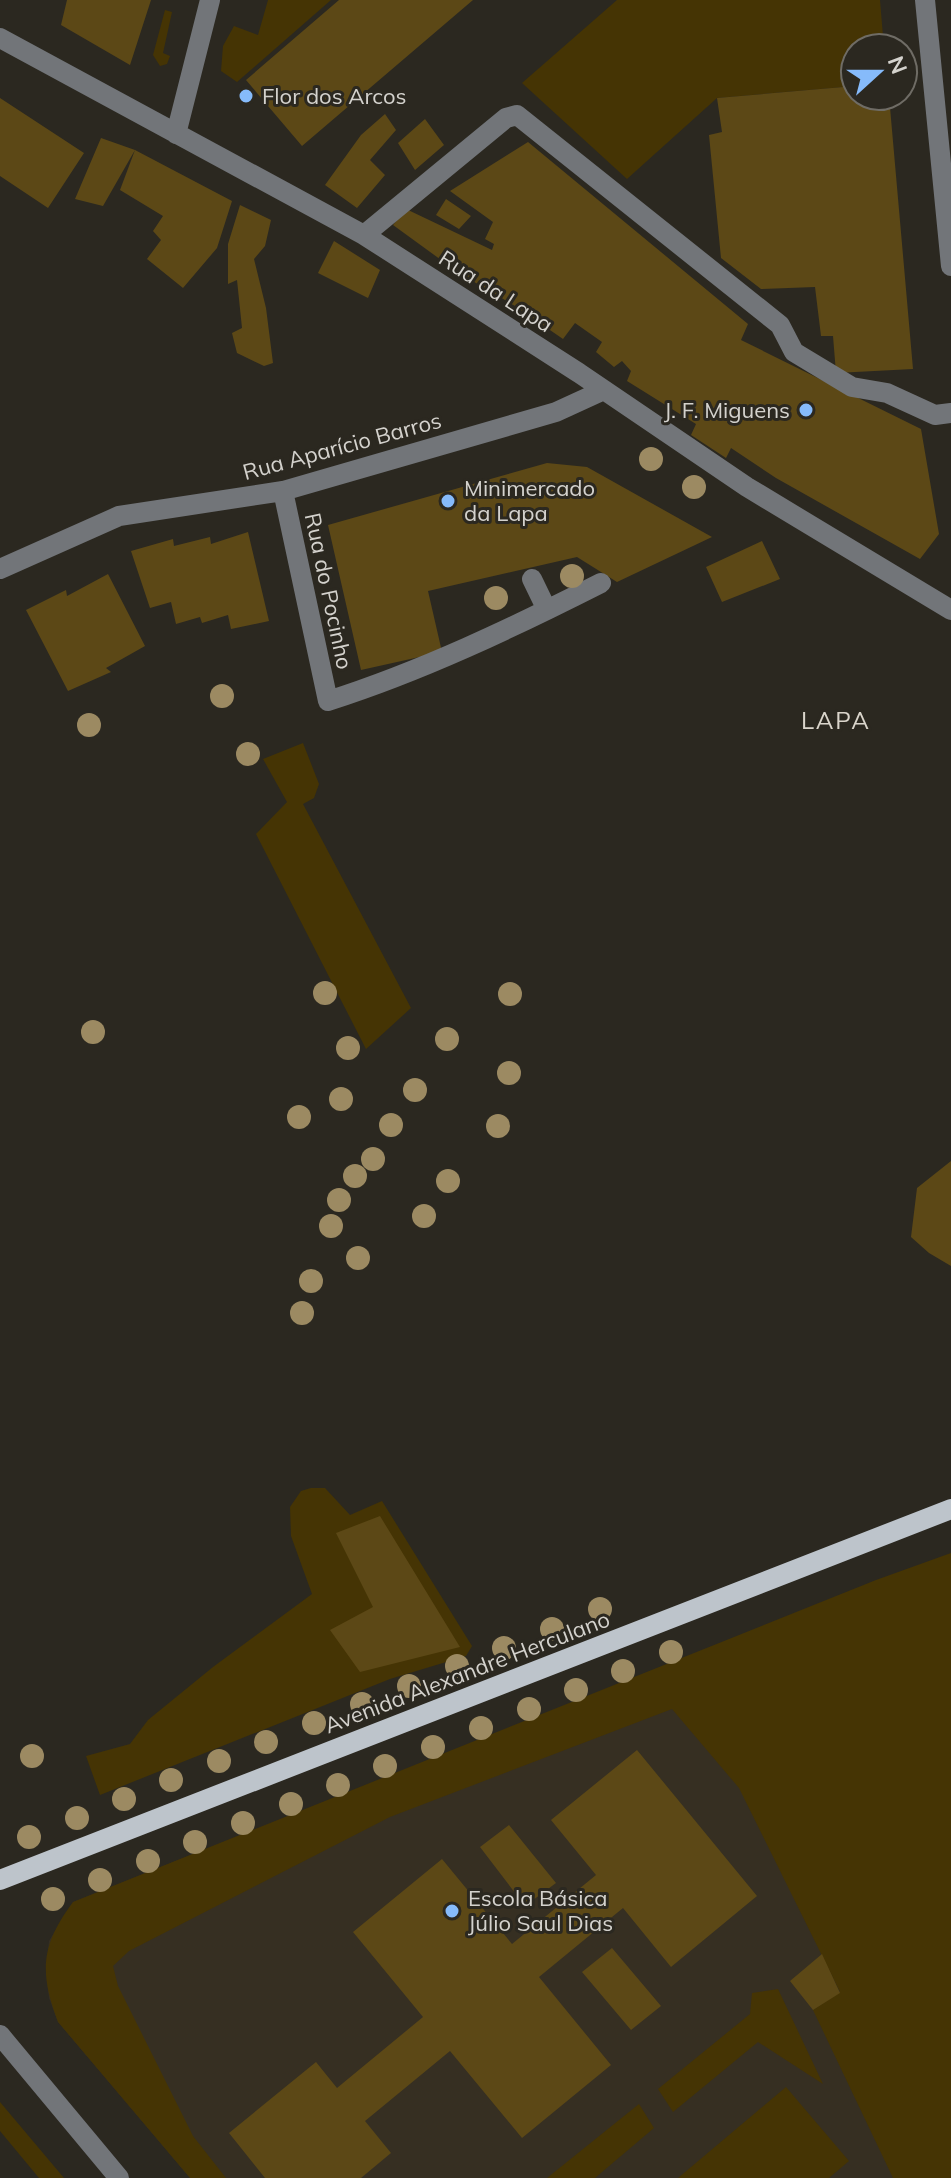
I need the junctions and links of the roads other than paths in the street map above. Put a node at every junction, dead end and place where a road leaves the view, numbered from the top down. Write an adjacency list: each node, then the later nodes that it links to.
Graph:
1 (210, 0): 4 (street)
2 (925, 0): 6 (street)
3 (0, 38): 4 (street, Rua da Lapa)
4 (176, 134): 5 (street, Rua da Lapa)
5 (364, 235): 7 (street, Rua da Lapa); 8 (street)
6 (951, 266)
7 (604, 390): 9 (street, Rua Aparício Barros); 14 (street, Rua da Lapa)
8 (951, 413)
9 (283, 491): 10 (street, Rua Aparício Barros); 13 (street, Rua do Pocinho)
10 (0, 569)
11 (532, 579): 13 (street)
12 (601, 583): 13 (street)
13 (547, 610)
14 (951, 610)
15 (951, 1509): 16 (main road, Avenida Alexandre Herculano)
16 (0, 1880)
17 (0, 2035): 18 (street)
18 (119, 2178)

